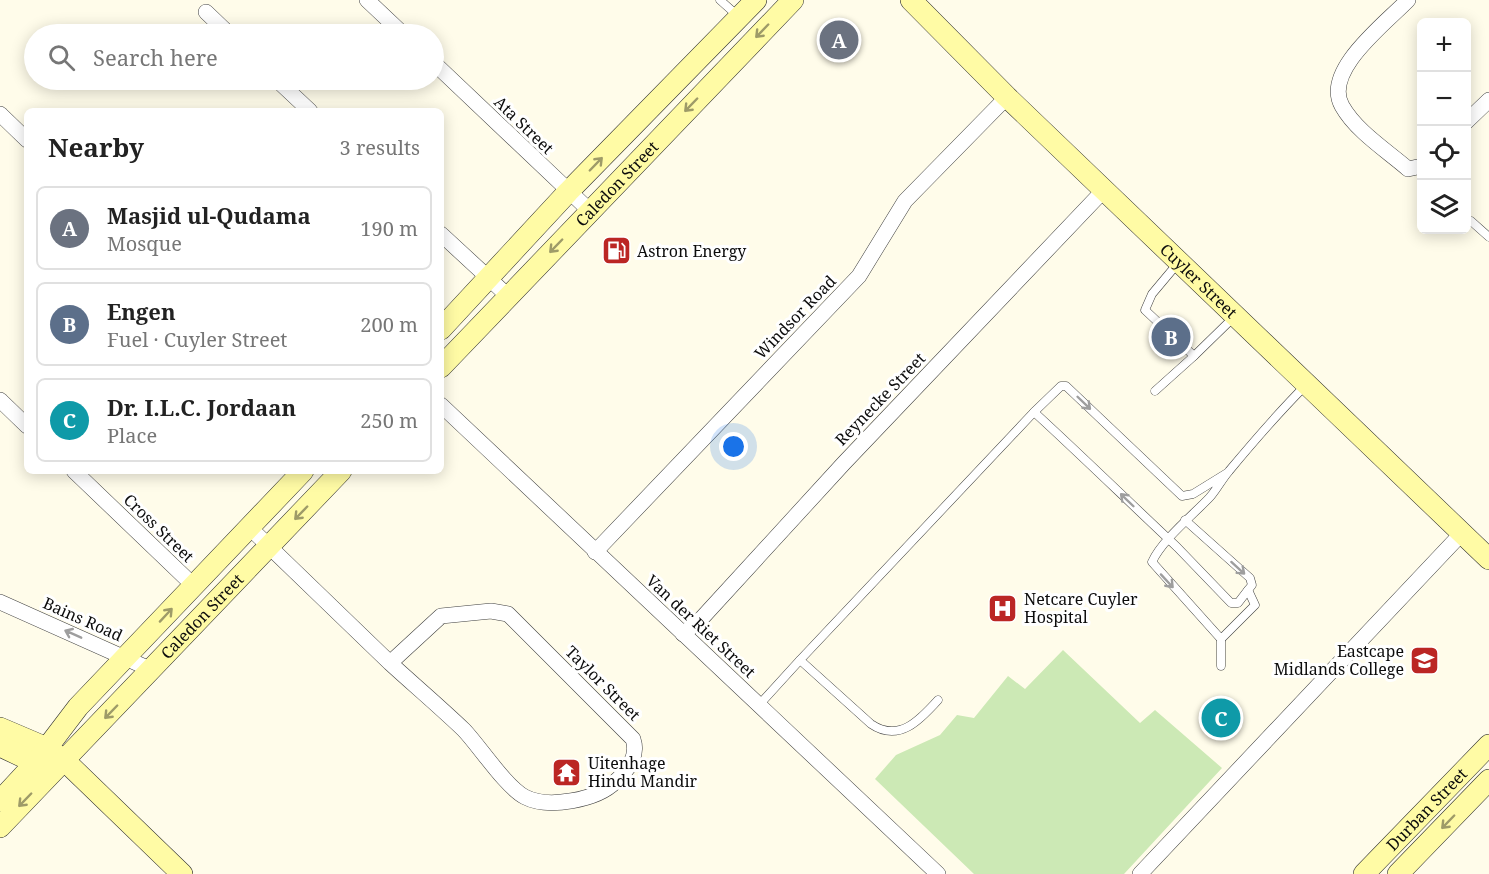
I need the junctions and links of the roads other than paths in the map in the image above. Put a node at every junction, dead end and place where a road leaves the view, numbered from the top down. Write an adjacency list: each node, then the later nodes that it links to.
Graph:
1 (367, 0): 10 (street)
2 (720, 0): 8 (lane)
3 (756, 0): 8 (main road, Caledon Street)
4 (793, 0): 22 (main road, Caledon Street, one-way to 22)
5 (911, 0): 13 (main road, Cuyler Street)
6 (1408, 0): 19 (street)
7 (206, 12): 9 (street)
8 (739, 17): 21 (main road, Caledon Street, one-way to 8)
9 (219, 24)
10 (392, 24)
11 (444, 73): 21 (street, Ata Street)
12 (288, 90): 15 (street)
13 (1007, 97): 20 (main road, Cuyler Street); 48 (street, Windsor Road)
14 (1489, 100): 17 (street)
15 (307, 108)
16 (0, 114): 18 (street)
17 (1471, 118)
18 (24, 137)
19 (1417, 167)
20 (1104, 190): 26 (main road, Cuyler Street); 53 (street, Reynecke Street)
21 (568, 192): 22 (street, Ata Street); 27 (main road, Caledon Street)
22 (590, 211): 28 (main road, Caledon Street, one-way to 28)
23 (1471, 221): 25 (lane)
24 (444, 237): 27 (street)
25 (1489, 237)
26 (1179, 262): 29 (main road, Cuyler Street); 31 (lane)
27 (489, 279): 28 (street); 30 (main road, Caledon Street)
28 (508, 296): 32 (main road, Caledon Street)
29 (1236, 316): 31 (lane); 33 (main road, Cuyler Street)
30 (444, 326)
31 (1194, 356): 34 (lane)
32 (444, 364)
33 (1307, 384): 39 (lane); 45 (main road, Cuyler Street)
34 (1155, 391)
35 (0, 400): 38 (street)
36 (444, 408): 48 (street, Van der Riet Street)
37 (1034, 412): 39 (lane, one-way to 39); 46 (lane, one-way to 37); 56 (lane)
38 (24, 423)
39 (1227, 473): 43 (lane)
40 (77, 474): 50 (street, Cross Street)
41 (300, 474): 44 (main road, Caledon Street)
42 (338, 474): 47 (main road, Caledon Street, one-way to 47)
43 (1185, 520): 46 (lane); 51 (lane, one-way to 51)
44 (249, 527): 47 (street, Taylor Street); 50 (main road, Caledon Street)
45 (1463, 532): 49 (main road, Cuyler Street); 71 (street)
46 (1170, 540): 51 (lane); 54 (lane, one-way to 54)
47 (269, 546): 57 (street, Taylor Street); 59 (main road, Caledon Street)
48 (595, 552): 53 (street, Van der Riet Street)
49 (1489, 559)
50 (193, 585): 55 (main road, Caledon Street, one-way to 50)
51 (1248, 590): 54 (lane)
52 (0, 602): 55 (street, Bains Road, one-way to 52)
53 (683, 634): 61 (street, Van der Riet Street)
54 (1221, 639): 58 (lane)
55 (126, 658): 59 (street, Bains Road); 65 (main road, Caledon Street)
56 (800, 660): 60 (lane); 61 (lane)
57 (390, 663): 57 (street, Taylor Street)
58 (1221, 666)
59 (152, 670): 65 (main road, Caledon Street, one-way to 65)
60 (938, 700)
61 (759, 705): 70 (street, Van der Riet Street)
62 (0, 728): 65 (main road)
63 (1489, 745): 72 (main road, Durban Street)
64 (0, 746): 65 (main road)
65 (49, 761): 67 (main road); 68 (main road, one-way to 68); 69 (main road)
66 (1489, 780): 73 (main road, Durban Street, one-way to 73)
67 (0, 801)
68 (0, 827)
69 (182, 874)
70 (938, 874)
71 (1140, 874)
72 (1364, 874)
73 (1398, 874)

